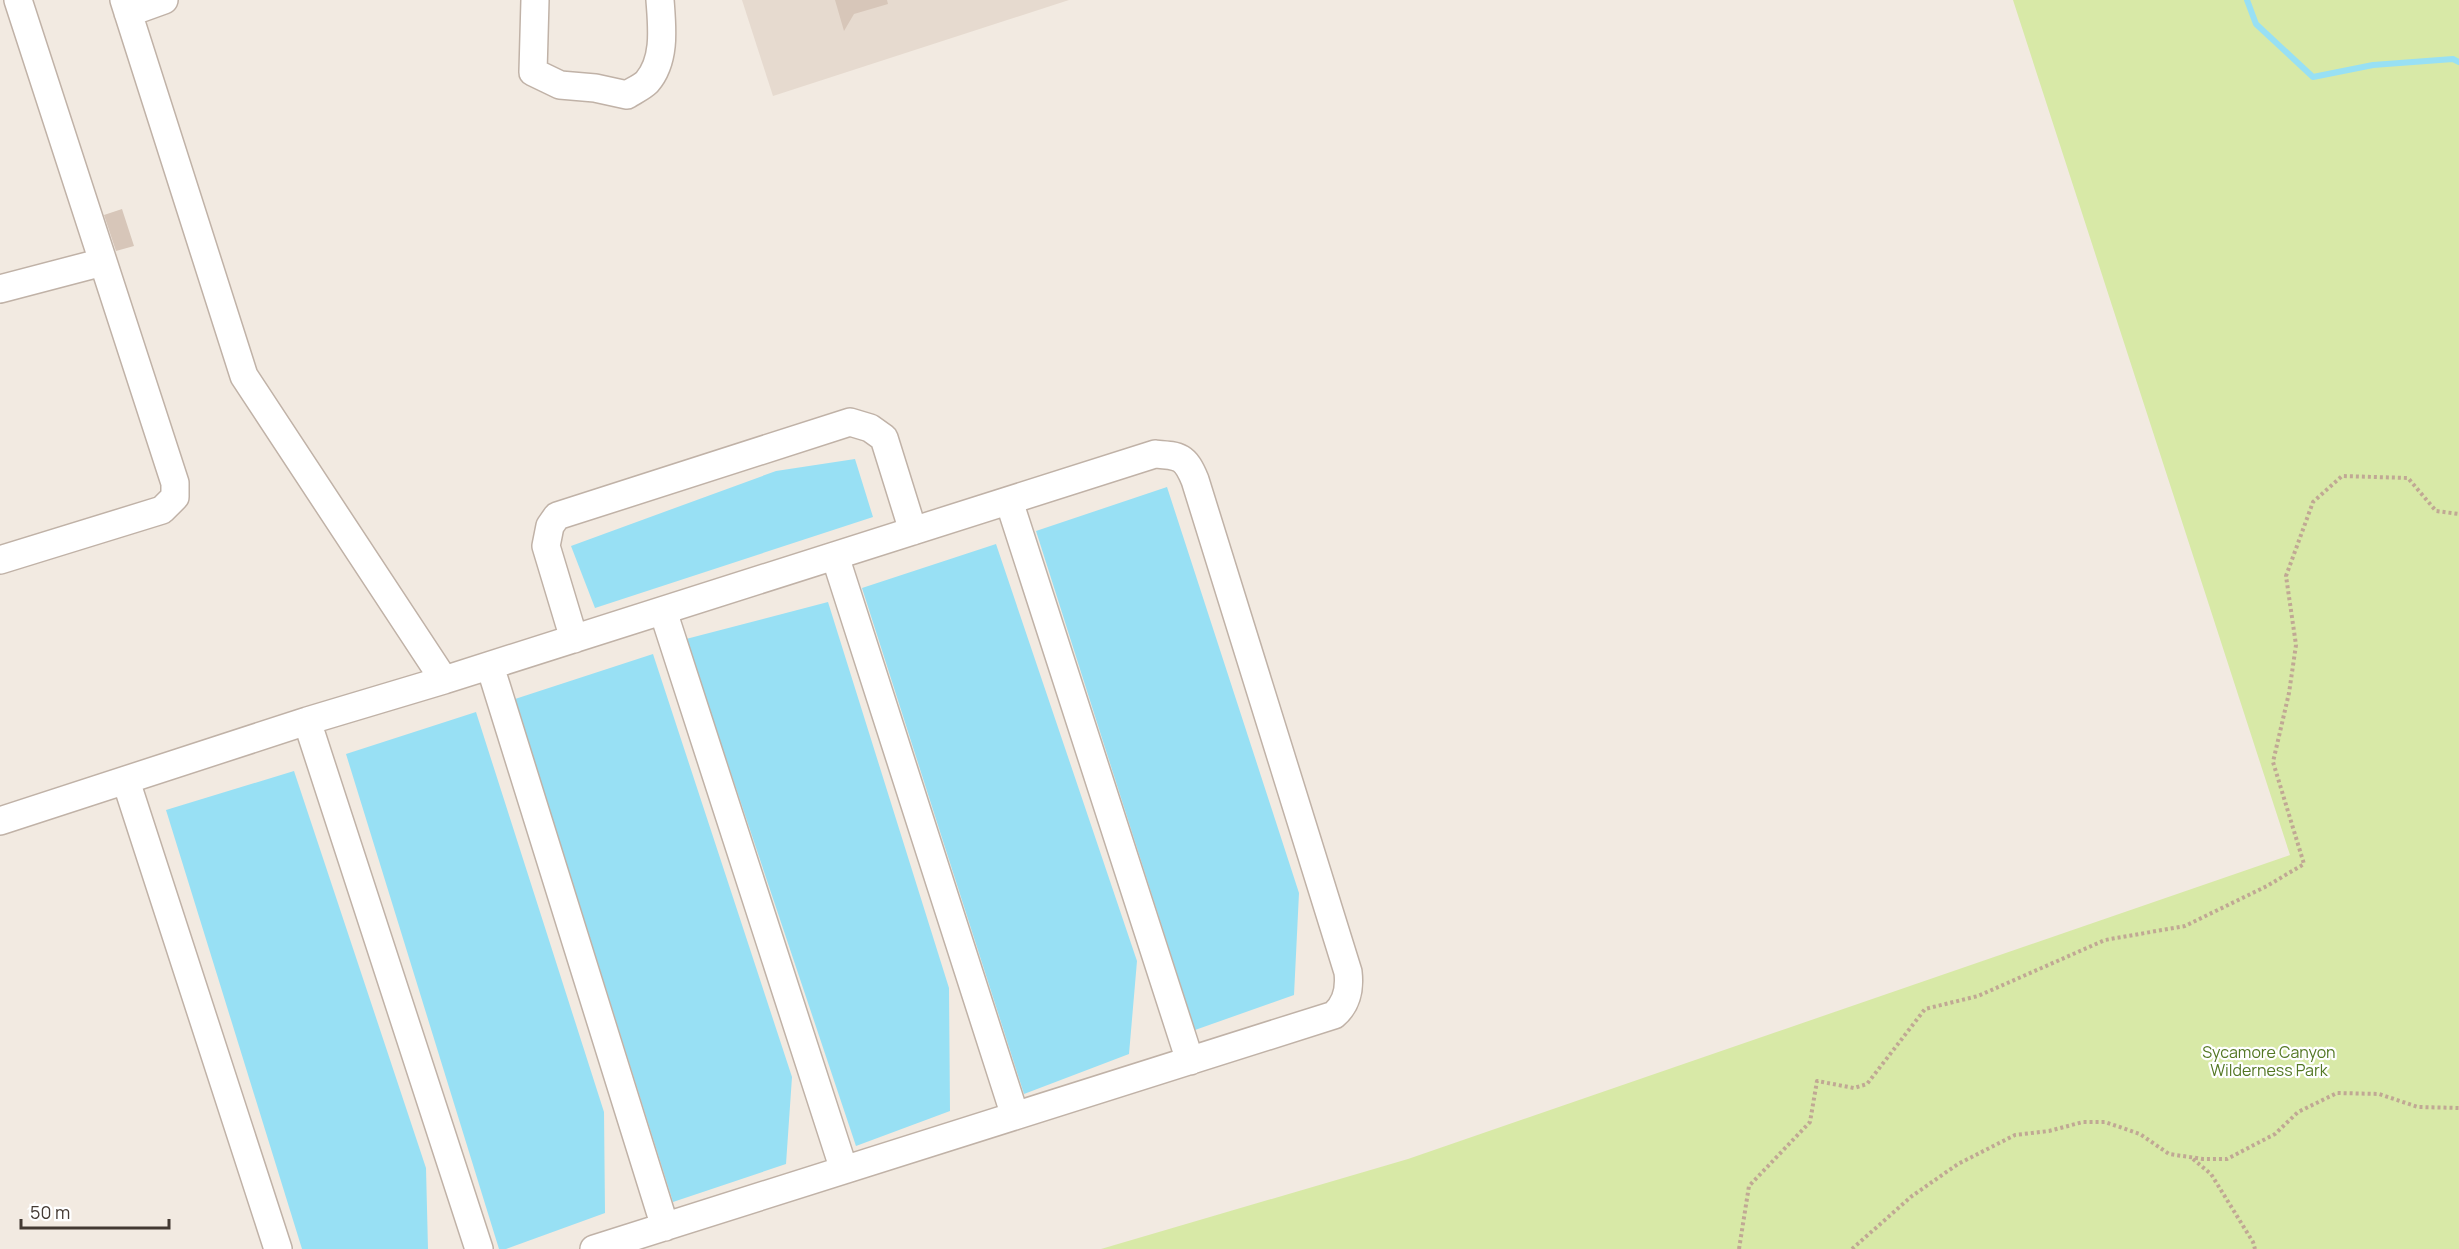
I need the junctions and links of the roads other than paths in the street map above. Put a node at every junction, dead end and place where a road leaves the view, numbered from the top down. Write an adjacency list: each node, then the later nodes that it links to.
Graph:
1 (8, 0): 6 (lane)
2 (18, 0): 8 (lane)
3 (164, 0): 7 (lane)
4 (535, 0): 5 (lane)
5 (660, 0)
6 (0, 3)
7 (126, 6): 17 (lane)
8 (103, 262): 9 (lane); 13 (lane)
9 (0, 289)
10 (1009, 501): 11 (lane); 21 (lane); 21 (lane)
11 (913, 531): 12 (lane); 15 (lane)
12 (835, 556): 14 (lane); 22 (lane)
13 (0, 560)
14 (663, 611): 15 (lane); 23 (lane)
15 (574, 639): 16 (lane)
16 (490, 666): 17 (lane); 24 (lane)
17 (444, 680): 18 (lane)
18 (307, 720): 19 (lane); 26 (lane)
19 (126, 781): 20 (lane); 25 (lane)
20 (0, 821)
21 (1190, 1061): 22 (lane)
22 (1015, 1116): 23 (lane)
23 (844, 1170): 24 (lane)
24 (665, 1227): 27 (lane)
25 (278, 1249)
26 (479, 1249)
27 (594, 1249)

